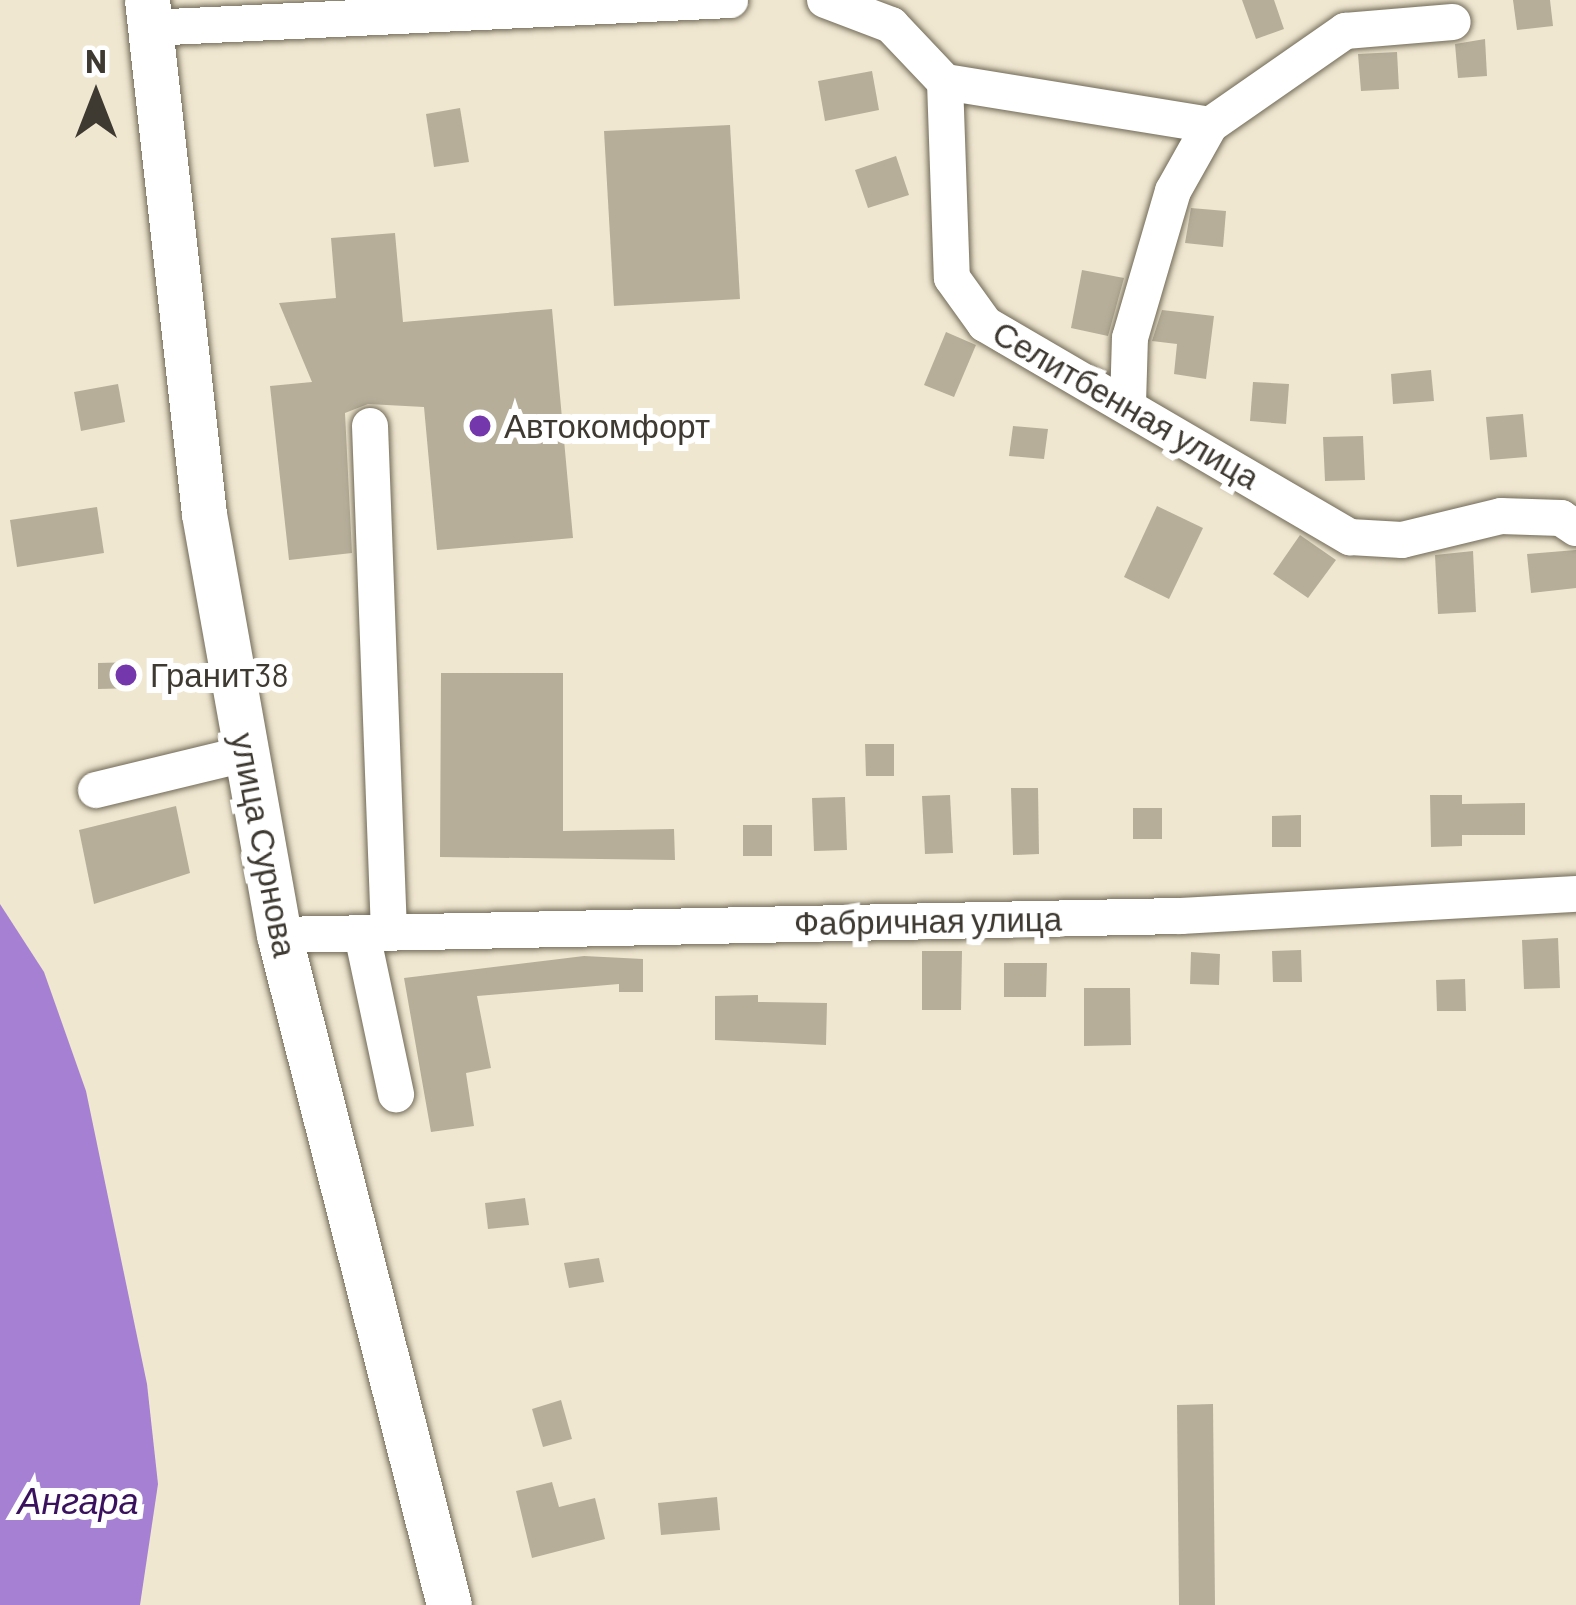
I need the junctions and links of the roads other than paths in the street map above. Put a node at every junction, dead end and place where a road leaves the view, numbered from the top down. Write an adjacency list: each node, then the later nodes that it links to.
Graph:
1 (730, 0): 3 (street)
2 (825, 0): 5 (street)
3 (140, 9): 10 (main road, улица Сурнова); 14 (main road, улица Сурнова)
4 (1453, 22): 6 (street)
5 (945, 82): 6 (street); 7 (street, Селитбенная улица)
6 (1210, 125): 7 (street)
7 (1128, 404): 9 (street, Селитбенная улица)
8 (370, 426): 13 (street)
9 (1576, 529)
10 (224, 759): 11 (street); 16 (main road, улица Сурнова)
11 (96, 790)
12 (1576, 894): 13 (street, Фабричная улица)
13 (375, 933): 14 (street, Фабричная улица); 15 (street)
14 (279, 935): 17 (main road, улица Сурнова)
15 (396, 1094)
16 (419, 1605)
17 (449, 1605)

